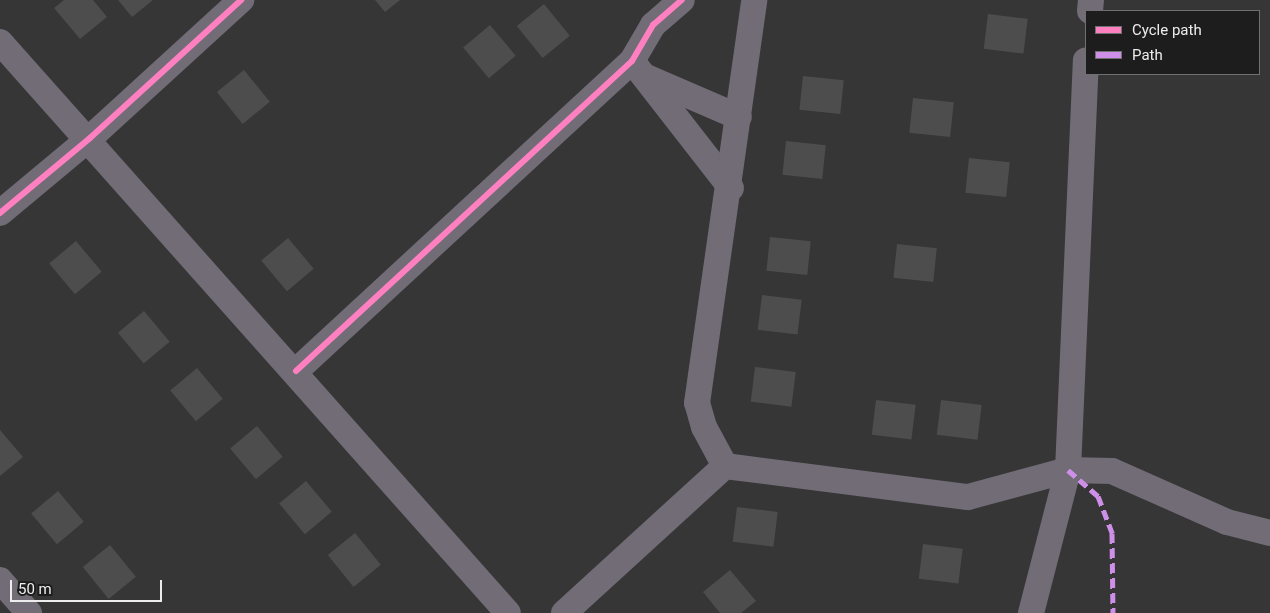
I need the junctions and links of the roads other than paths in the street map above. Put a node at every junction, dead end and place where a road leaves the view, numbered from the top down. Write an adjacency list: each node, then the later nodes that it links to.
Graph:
1 (241, 0): 8 (street)
2 (682, 0): 5 (street)
3 (754, 0): 7 (street)
4 (0, 42): 8 (street)
5 (639, 69): 7 (street); 9 (street); 11 (street)
6 (1085, 75): 13 (street)
7 (739, 117): 9 (street)
8 (90, 138): 10 (street); 11 (street)
9 (731, 188): 12 (street)
10 (0, 213)
11 (296, 371): 17 (street)
12 (725, 466): 13 (street); 18 (street)
13 (1068, 470): 14 (street); 19 (street)
14 (1270, 532)
15 (0, 580): 16 (street)
16 (29, 613)
17 (508, 613)
18 (564, 613)
19 (1031, 613)

